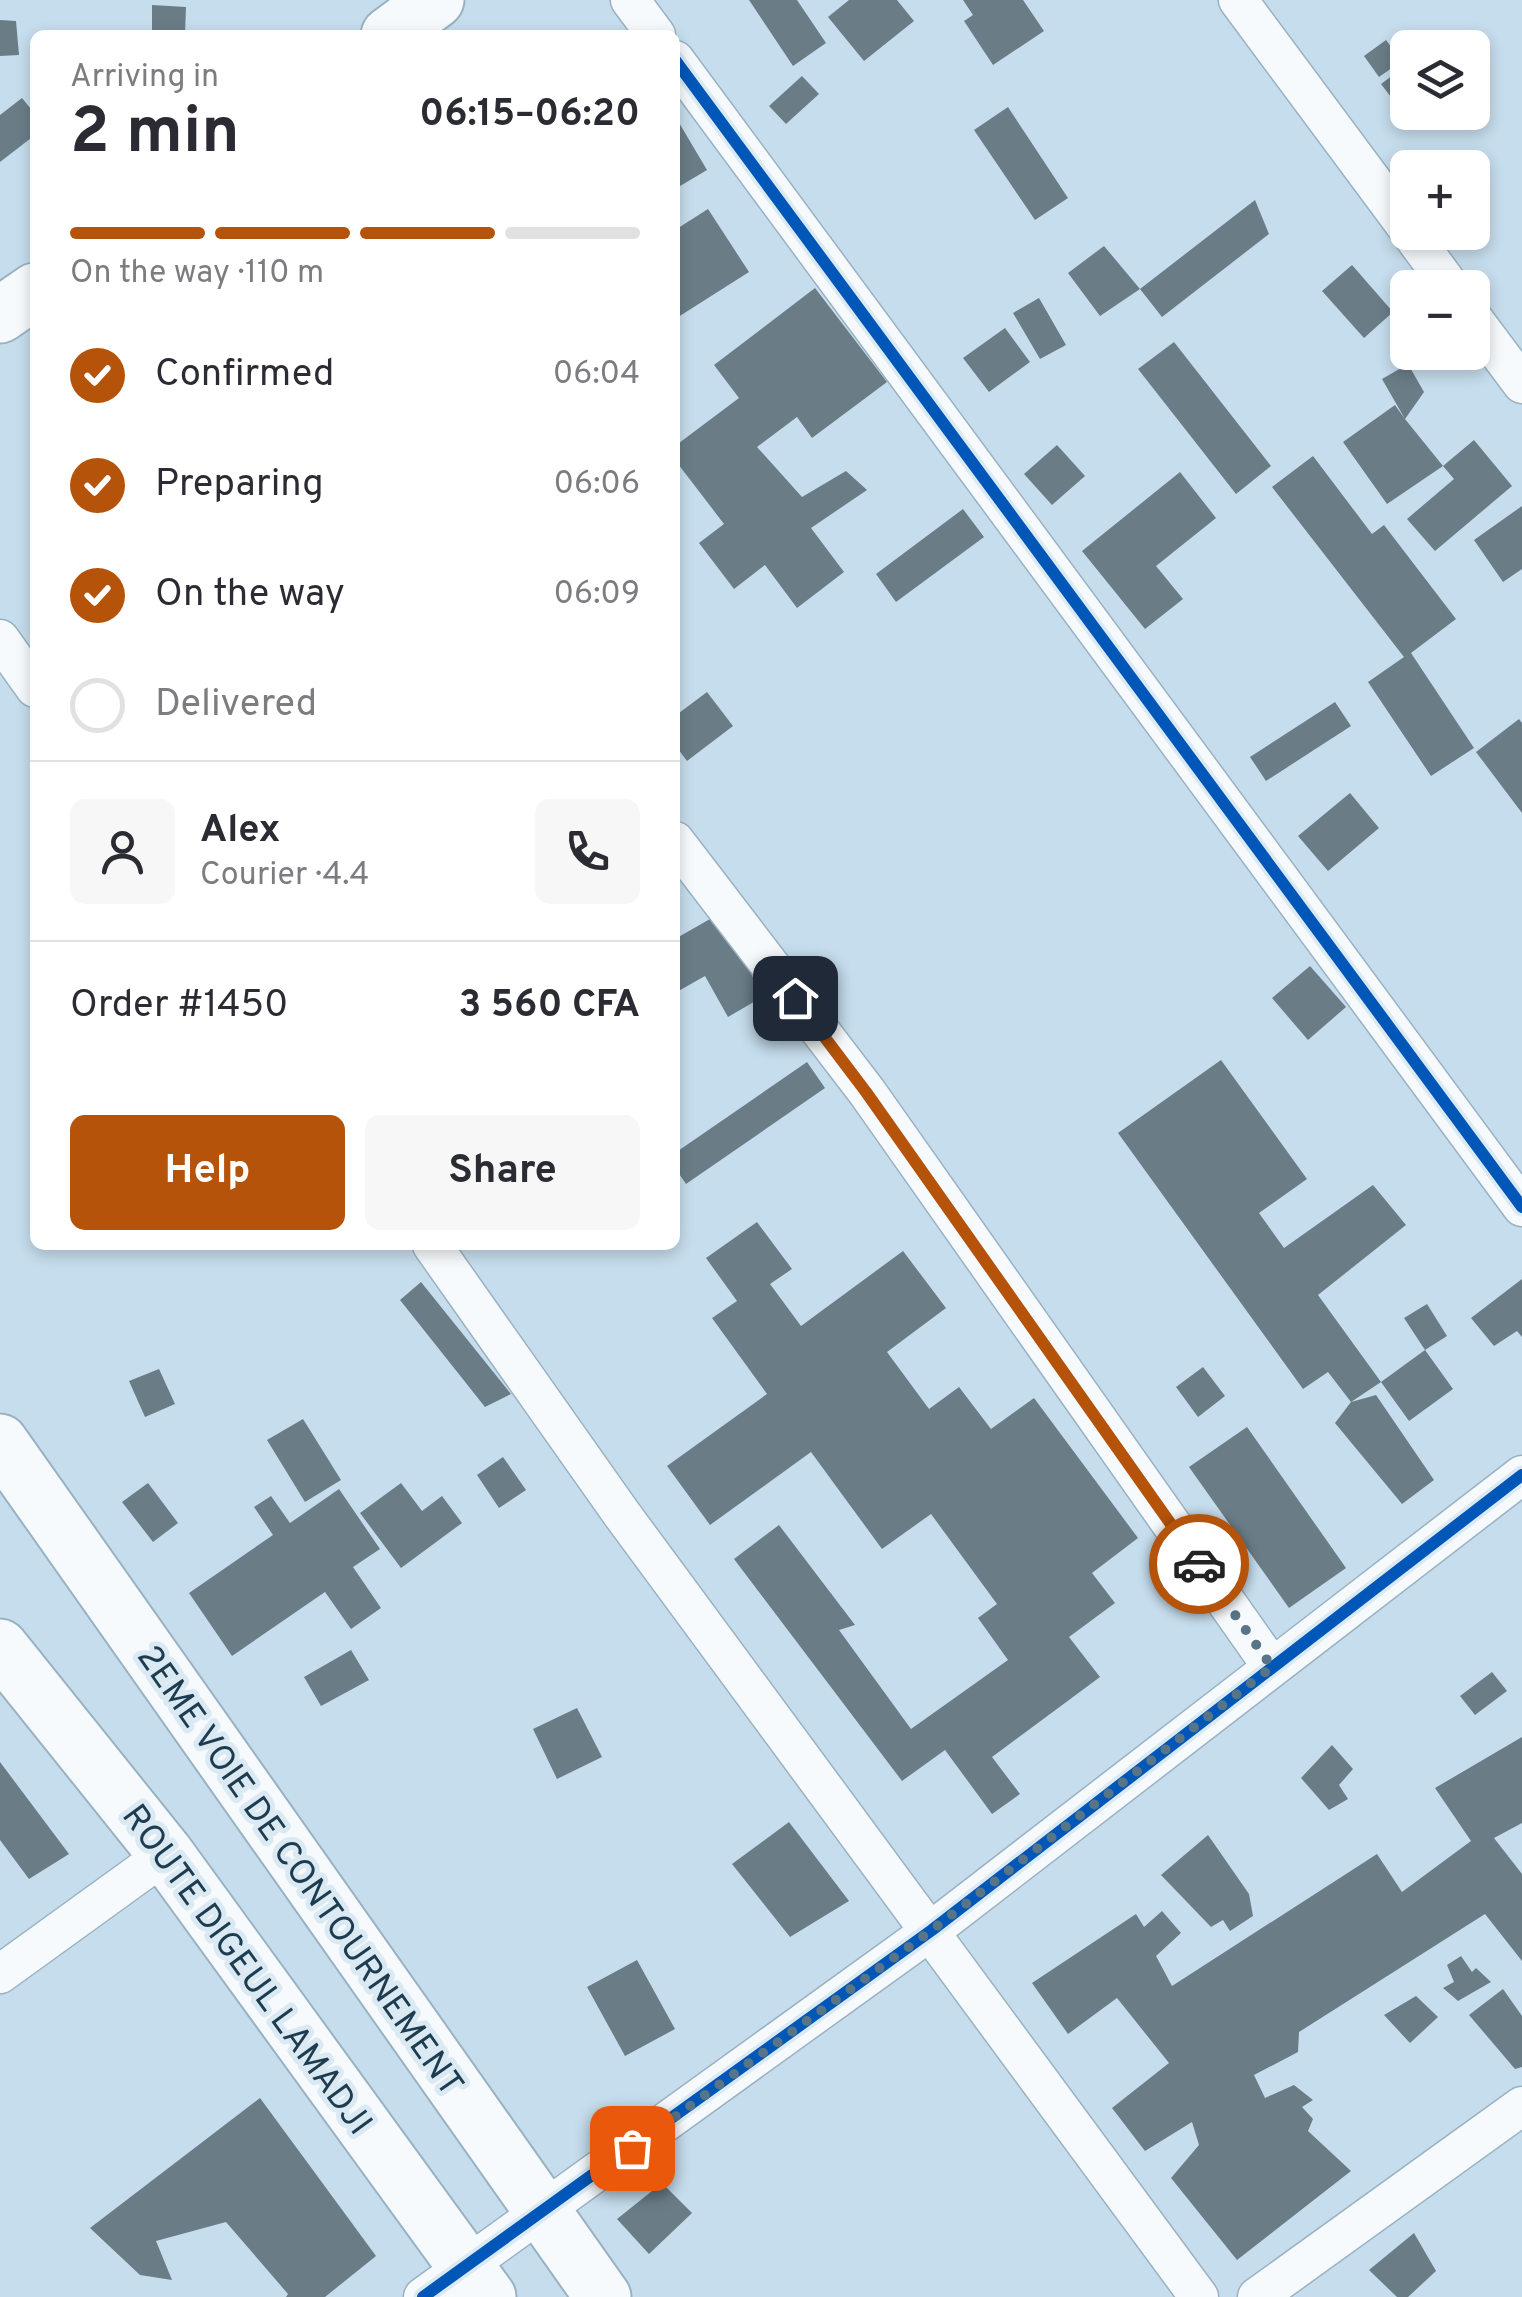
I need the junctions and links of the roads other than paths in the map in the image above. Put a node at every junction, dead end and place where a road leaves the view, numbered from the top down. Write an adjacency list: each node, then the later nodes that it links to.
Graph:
1 (436, 0): 4 (main road)
2 (630, 0): 5 (street)
3 (1238, 0): 7 (street)
4 (397, 30)
5 (652, 30)
6 (680, 67): 15 (street)
7 (1390, 205)
8 (30, 295): 9 (main road)
9 (0, 316)
10 (1490, 340): 11 (street)
11 (1522, 384)
12 (0, 639): 13 (street)
13 (30, 681)
14 (680, 848): 20 (street)
15 (1522, 1206)
16 (436, 1250): 22 (street)
17 (0, 1442): 25 (main road, 2EME VOIE DE CONTOURNEMENT)
18 (1522, 1475): 20 (street)
19 (0, 1646): 21 (main road, ROUTE DIGEUL LAMADJI)
20 (1272, 1667): 22 (street)
21 (166, 1854): 23 (street); 26 (main road, ROUTE DIGEUL LAMADJI)
22 (932, 1930): 25 (street); 28 (street)
23 (0, 1974)
24 (1522, 2106): 29 (street)
25 (542, 2213): 26 (street); 27 (main road, 2EME VOIE DE CONTOURNEMENT)
26 (459, 2287)
27 (603, 2297)
28 (1199, 2297)
29 (1258, 2297)

